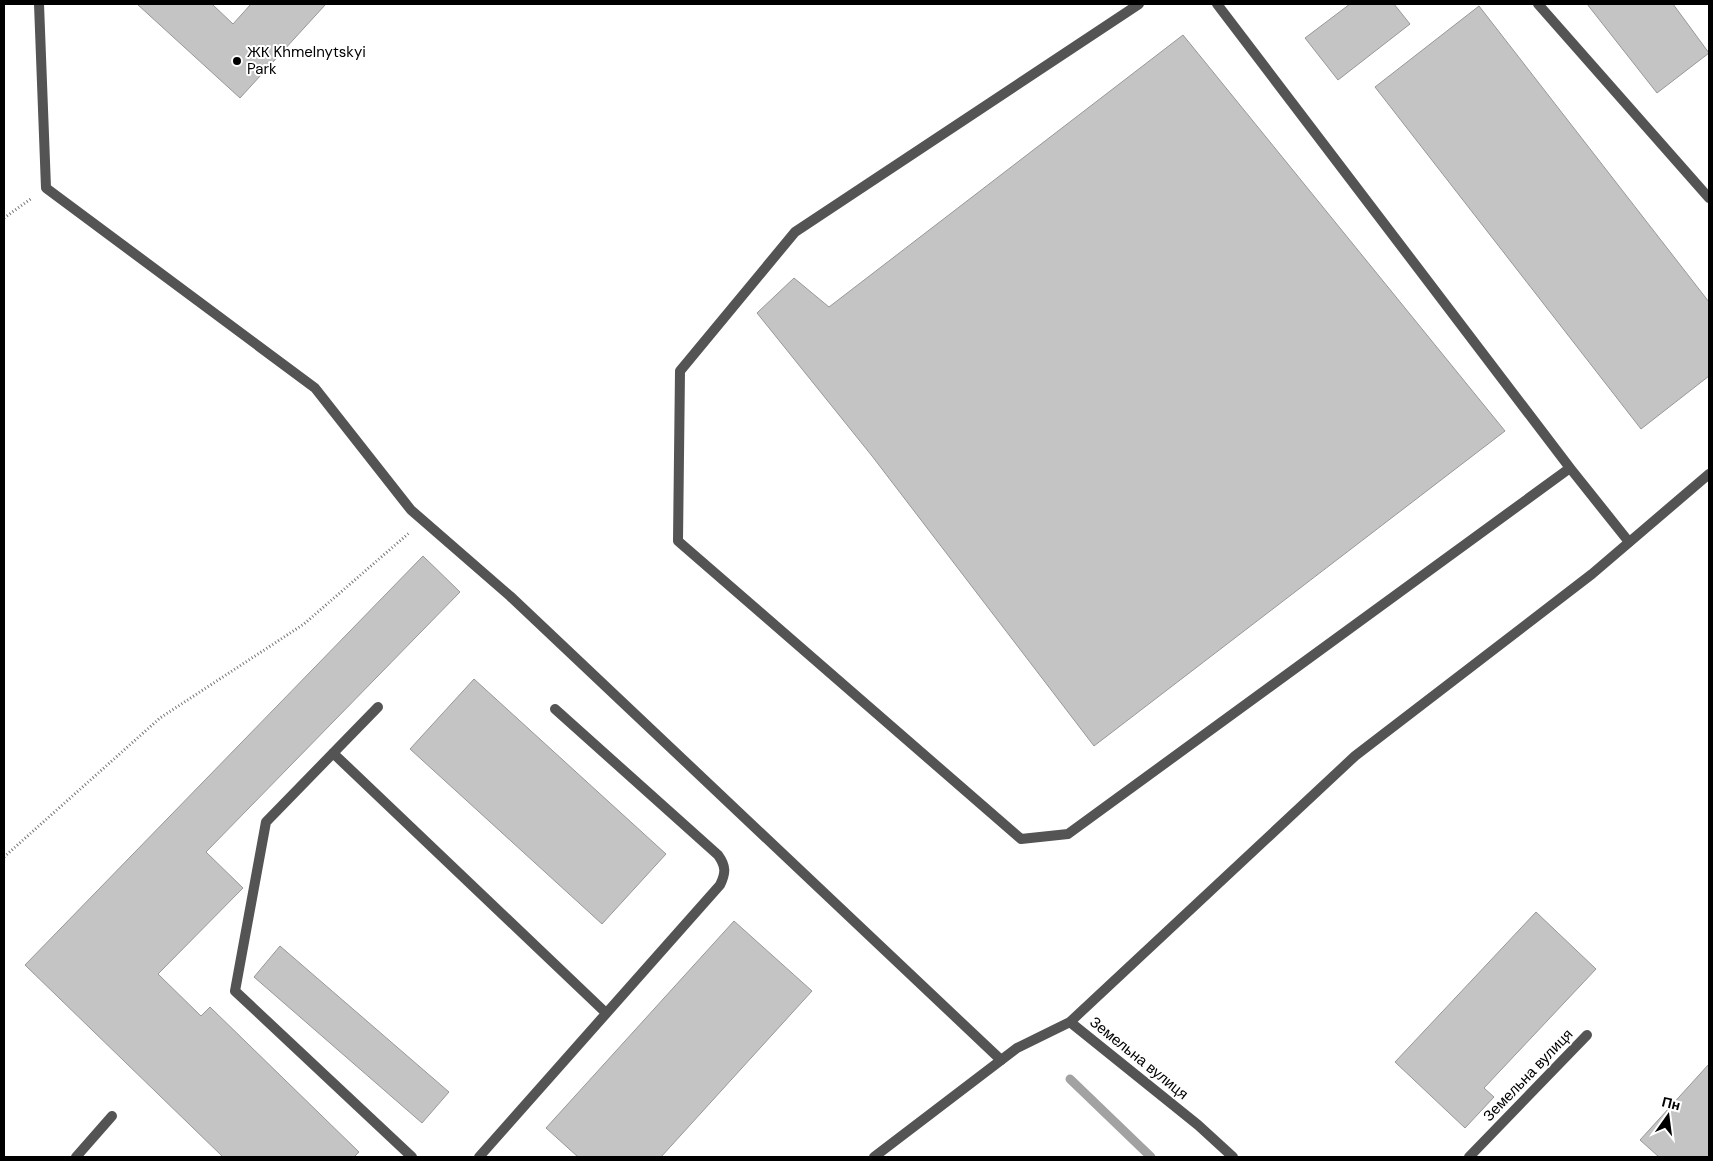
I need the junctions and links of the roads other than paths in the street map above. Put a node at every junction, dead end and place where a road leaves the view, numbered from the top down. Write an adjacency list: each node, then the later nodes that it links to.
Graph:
1 (39, 4): 15 (street)
2 (1139, 4): 6 (street)
3 (1217, 4): 6 (street)
4 (1538, 4): 5 (street)
5 (1709, 198)
6 (1570, 468): 8 (street)
7 (1709, 474): 8 (street)
8 (1629, 542): 13 (street)
9 (378, 707): 11 (street)
10 (555, 709): 12 (street)
11 (333, 753): 12 (street); 18 (street)
12 (606, 1013): 19 (street)
13 (1070, 1022): 15 (street, Земельна вулиця); 21 (street, Земельна вулиця)
14 (1587, 1035): 22 (street, Земельна вулиця)
15 (1001, 1060): 20 (street, Земельна вулиця)
16 (112, 1116): 17 (street)
17 (76, 1157)
18 (412, 1157)
19 (479, 1157)
20 (874, 1157)
21 (1233, 1157)
22 (1469, 1157)

